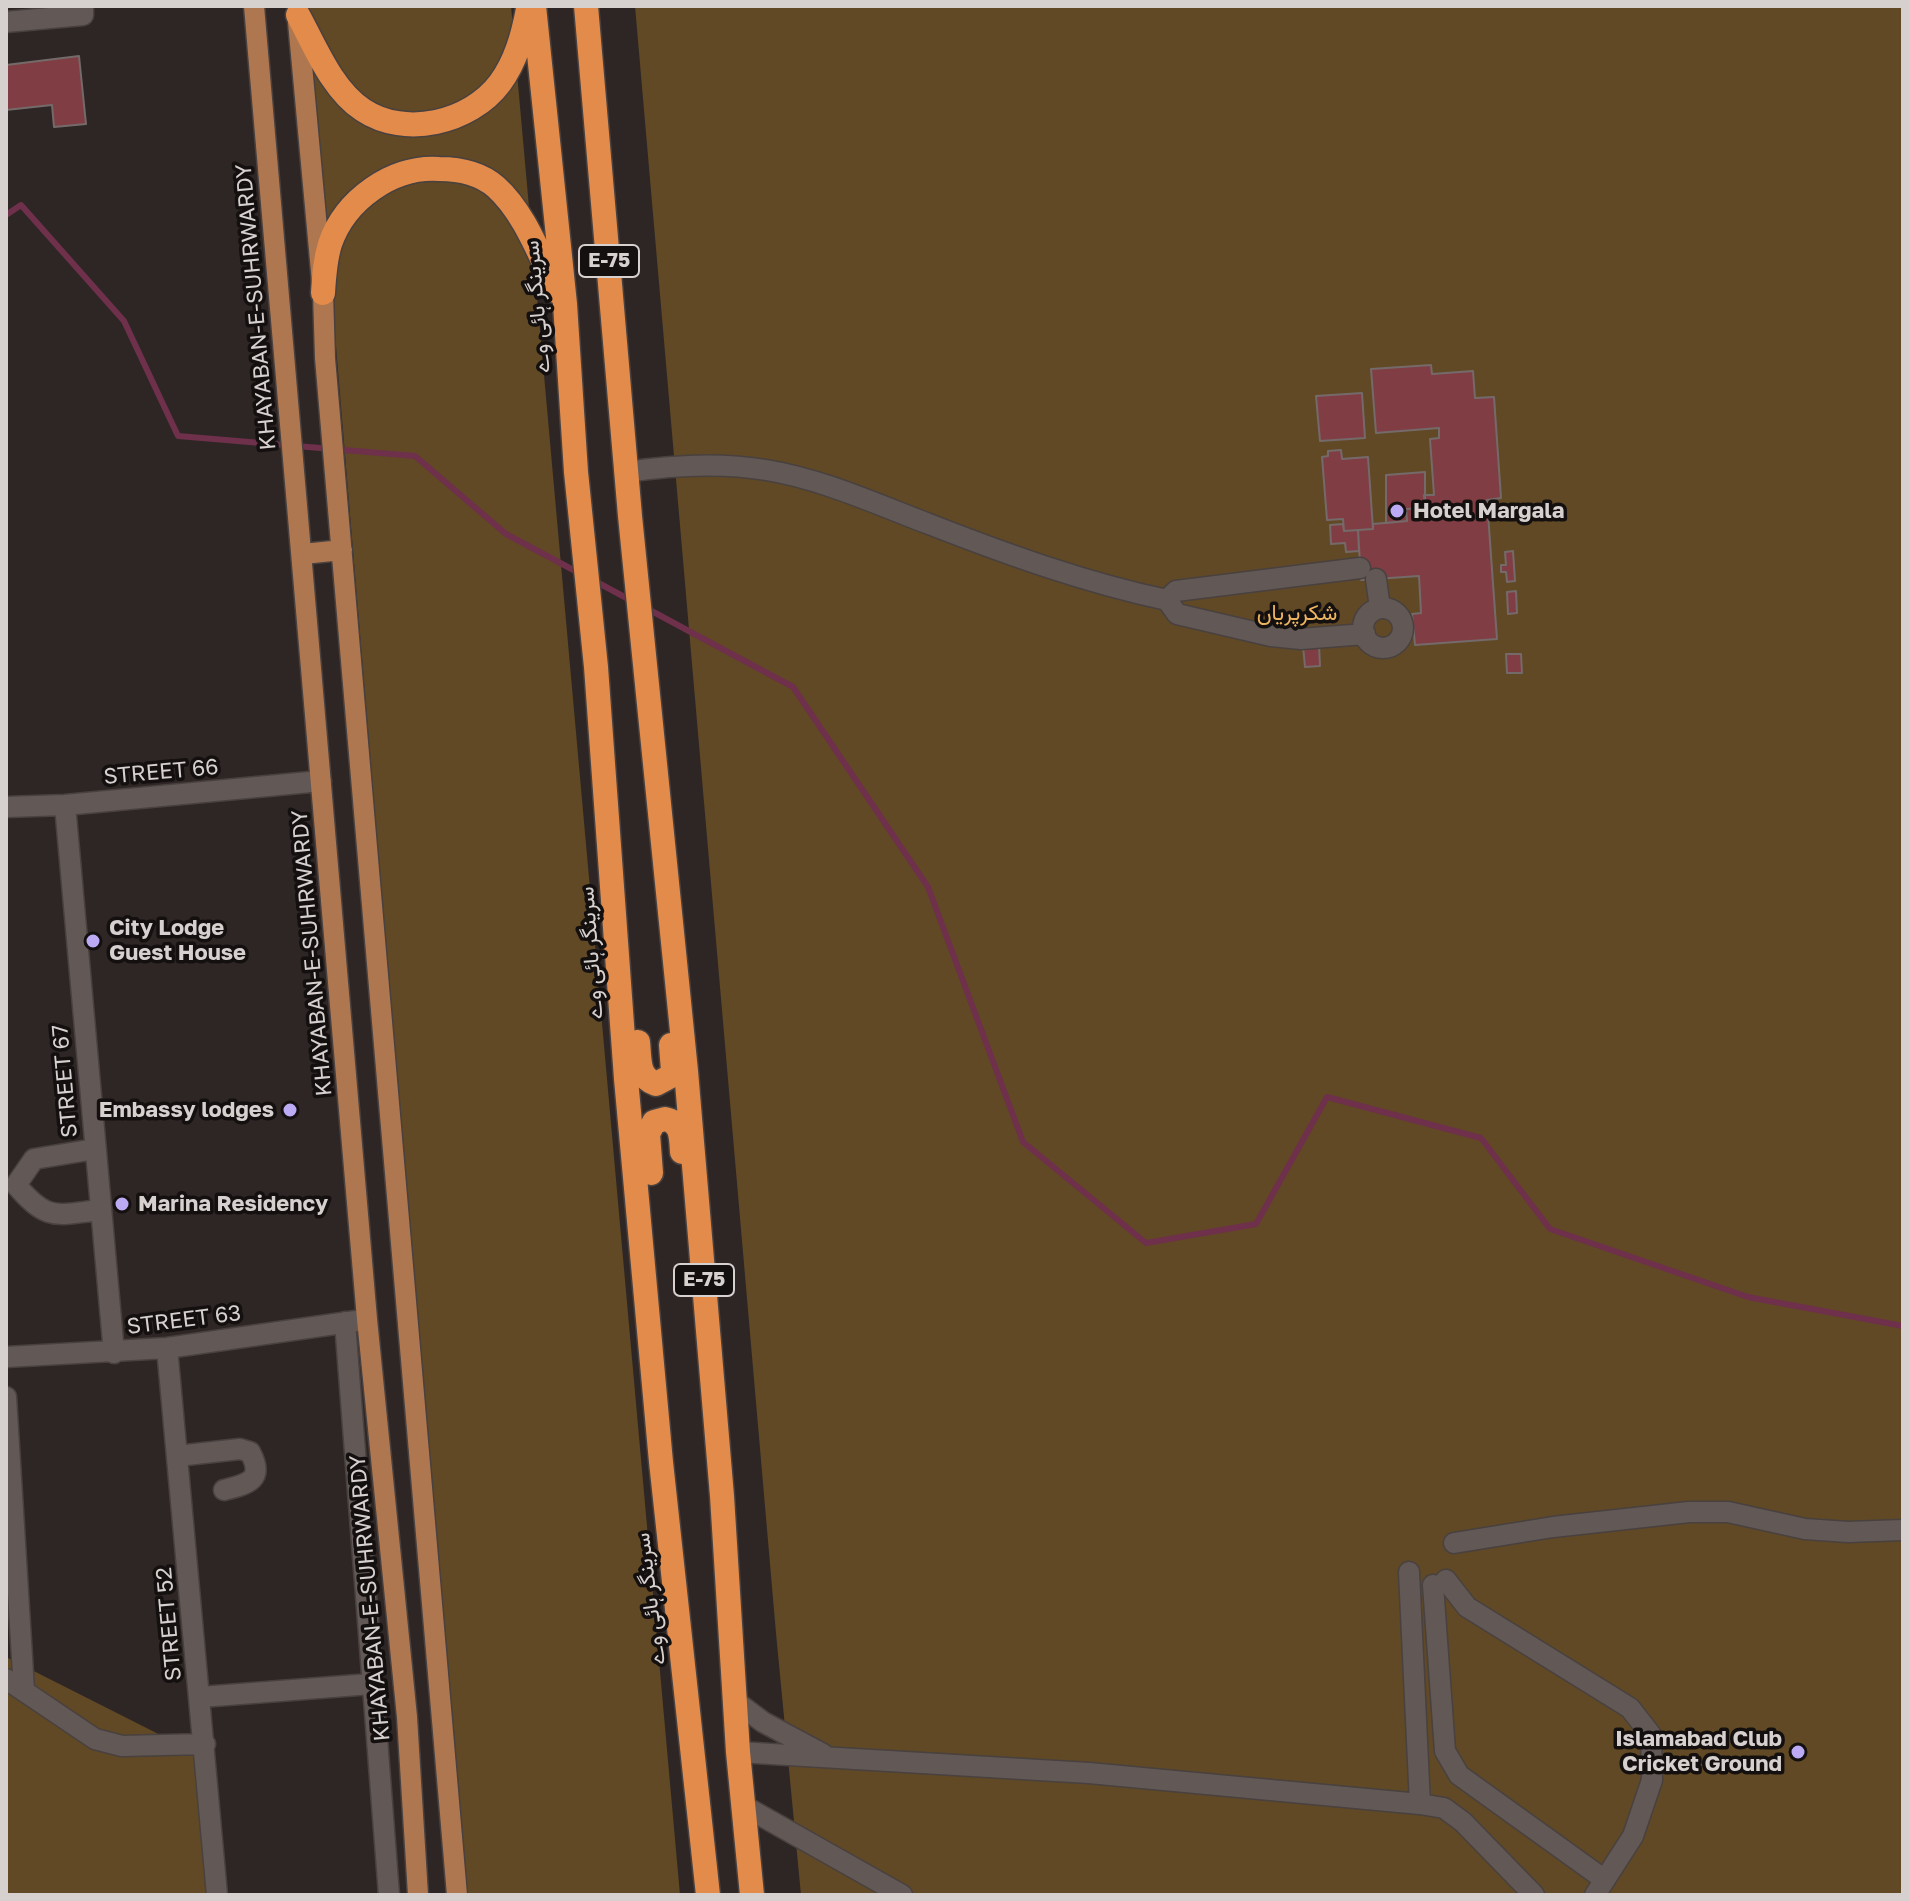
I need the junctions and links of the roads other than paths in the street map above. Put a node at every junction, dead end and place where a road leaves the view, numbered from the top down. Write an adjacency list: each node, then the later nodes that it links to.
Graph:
1 (254, 6): 11 (main road, KHAYABAN-E-SUHRWARDY)
2 (531, 6): 5 (highway); 8 (highway, سرینگر ہائی وے / E-75)
3 (586, 6): 9 (highway, E-75)
4 (83, 10): 6 (street)
5 (297, 10): 7 (main road)
6 (6, 22)
7 (323, 293): 8 (highway); 10 (main road)
8 (565, 304): 16 (highway, سرینگر ہائی وے / E-75)
9 (626, 472): 12 (street); 15 (highway, E-75)
10 (342, 550): 11 (main road); 40 (main road)
11 (303, 554): 17 (main road, KHAYABAN-E-SUHRWARDY)
12 (1167, 600): 13 (street); 14 (street)
13 (1380, 608): 14 (street); 14 (street)
14 (1365, 634)
15 (650, 705): 16 (highway); 31 (highway, E-75)
16 (601, 744): 29 (highway, سرینگر ہائی وے / E-75)
17 (321, 781): 18 (street, STREET 66); 22 (main road, KHAYABAN-E-SUHRWARDY)
18 (65, 805): 19 (street, STREET 66); 20 (street, STREET 67)
19 (6, 807)
20 (95, 1149): 21 (street, STREET 67); 21 (street)
21 (101, 1210): 25 (street, STREET 67)
22 (367, 1319): 23 (street, STREET 63); 41 (main road, KHAYABAN-E-SUHRWARDY)
23 (345, 1322): 24 (street, STREET 63); 36 (street)
24 (167, 1348): 25 (street, STREET 63); 28 (street, STREET 52)
25 (114, 1353): 26 (street, STREET 63)
26 (6, 1357)
27 (6, 1397): 37 (street)
28 (177, 1456): 30 (street); 38 (street, STREET 52)
29 (661, 1462): 31 (highway); 52 (highway, سرینگر ہائی وے / E-75)
30 (224, 1490)
31 (722, 1496): 39 (highway, E-75)
32 (1903, 1530): 33 (street)
33 (1454, 1543)
34 (1409, 1572): 45 (street)
35 (6, 1679): 37 (street)
36 (371, 1684): 38 (street); 49 (street)
37 (24, 1690): 42 (street)
38 (201, 1697): 42 (street, STREET 52)
39 (735, 1701): 43 (highway, E-75); 44 (street)
40 (442, 1715): 41 (main road); 51 (main road)
41 (407, 1717): 50 (main road, KHAYABAN-E-SUHRWARDY)
42 (205, 1744): 48 (street, STREET 52)
43 (738, 1752): 44 (street); 46 (highway, E-75)
44 (830, 1758): 45 (street)
45 (1420, 1804): 55 (street)
46 (744, 1806): 53 (highway, E-75); 54 (street)
47 (1600, 1887): 47 (street)
48 (217, 1895)
49 (389, 1895)
50 (418, 1895)
51 (457, 1895)
52 (708, 1895)
53 (752, 1895)
54 (902, 1895)
55 (1534, 1895)

